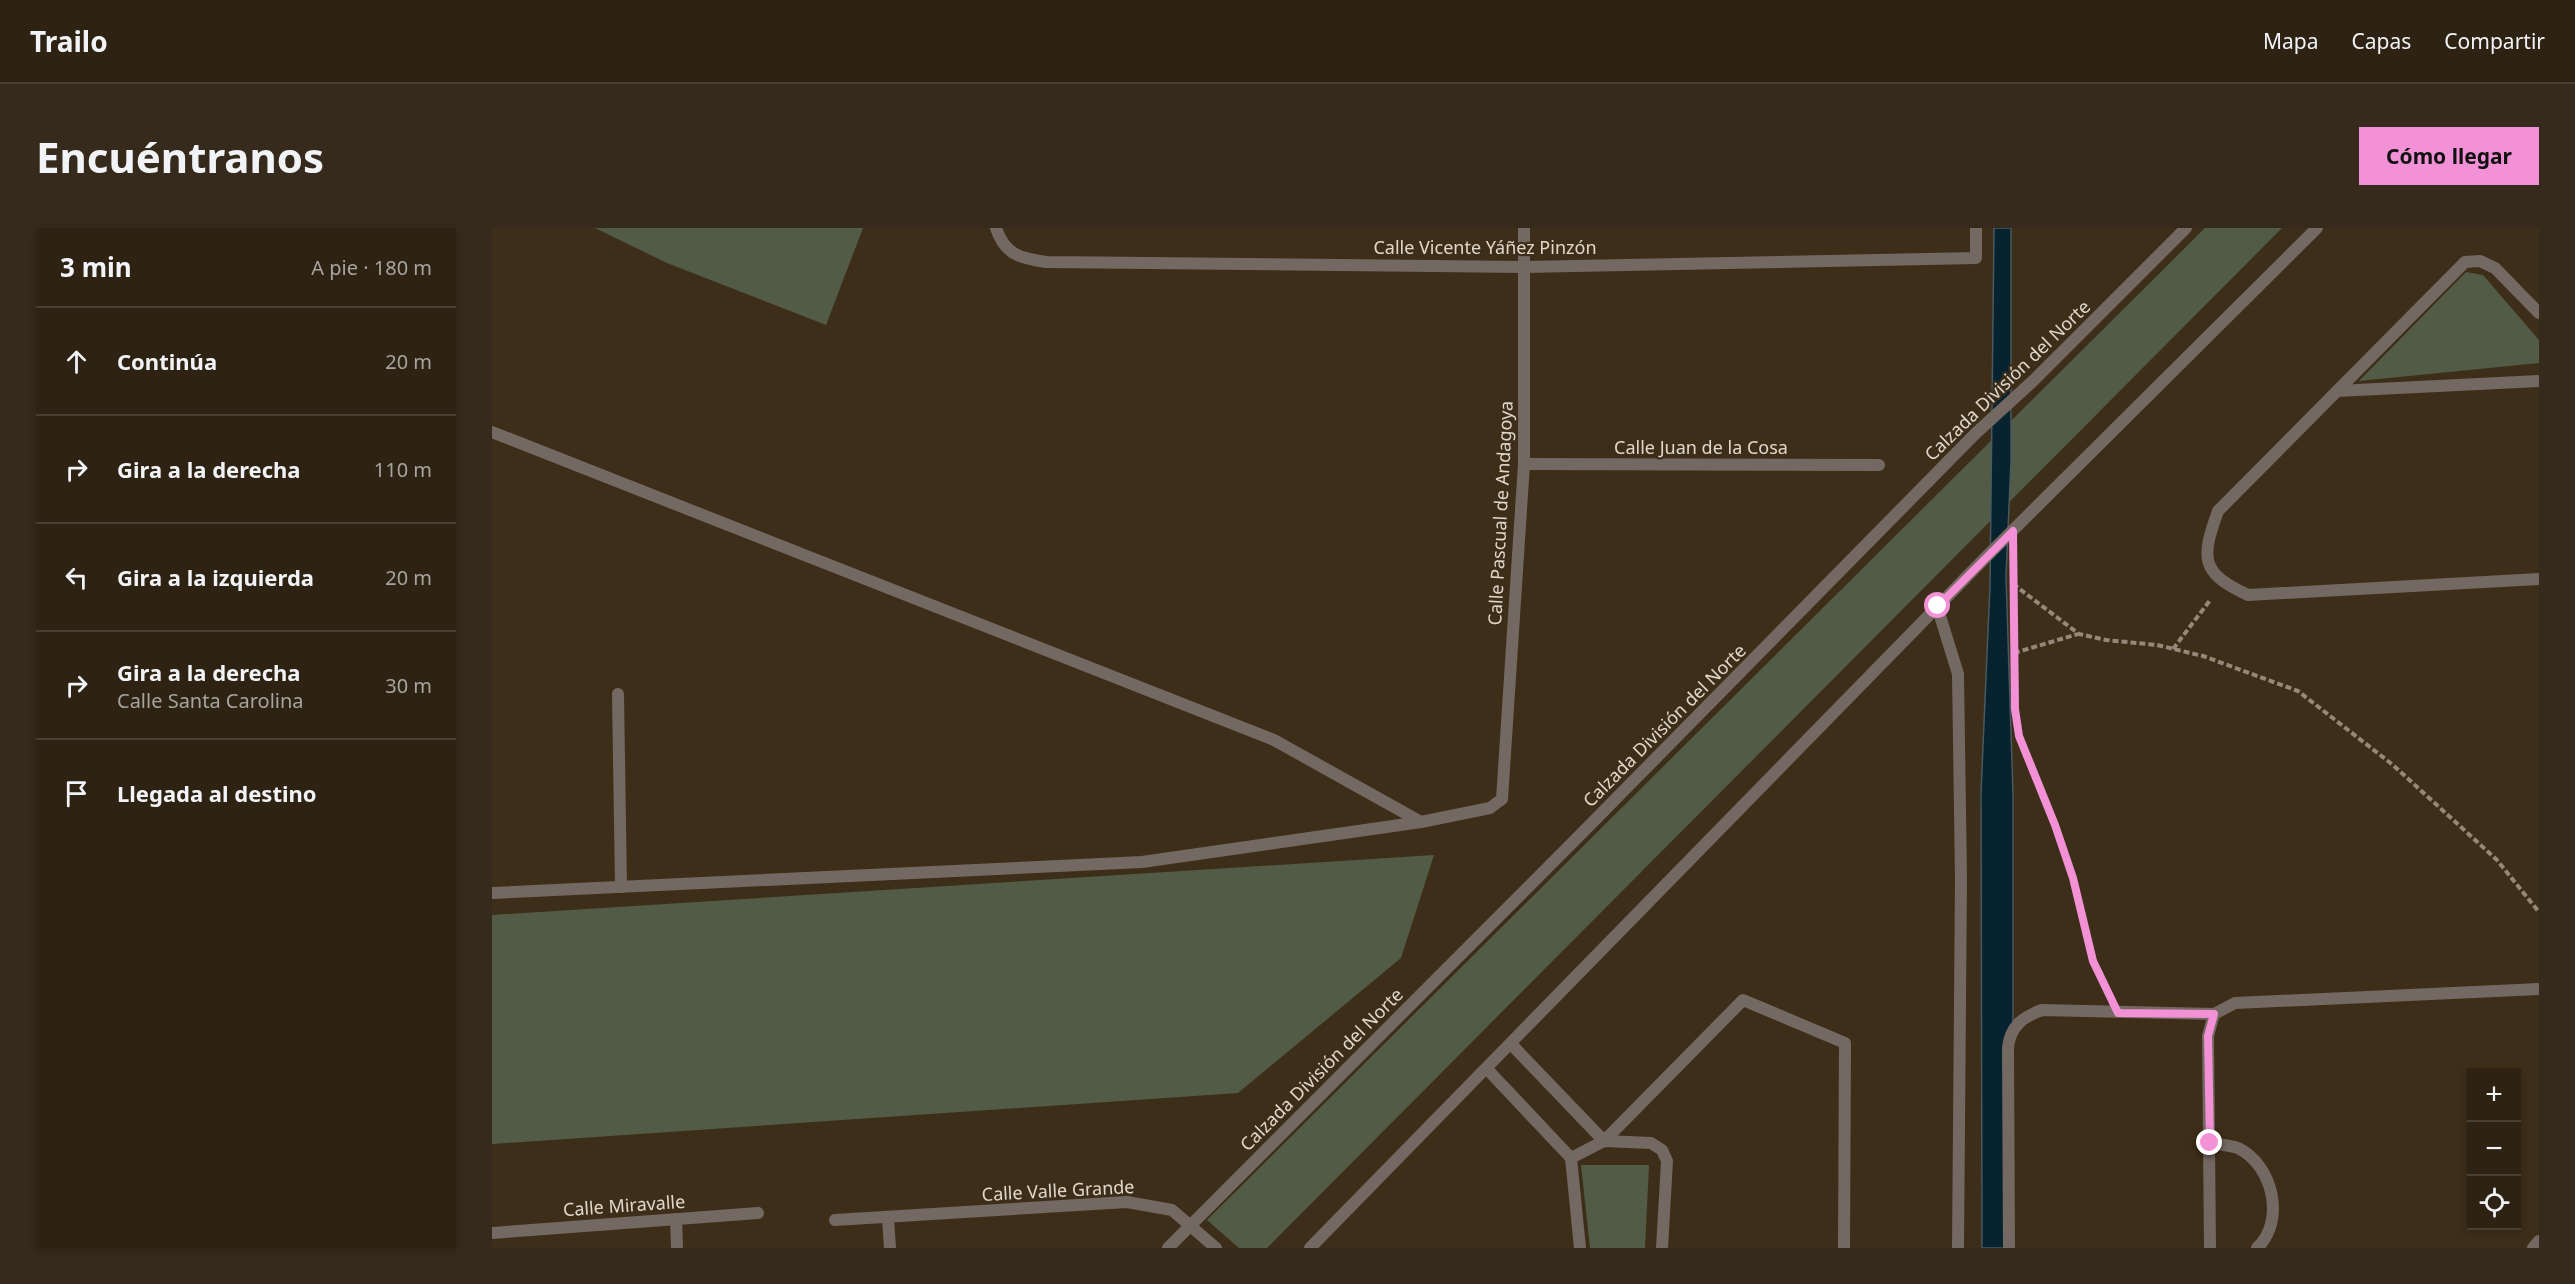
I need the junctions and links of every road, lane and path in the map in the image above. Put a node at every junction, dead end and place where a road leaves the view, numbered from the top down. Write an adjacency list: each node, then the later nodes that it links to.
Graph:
1 (996, 228): 6 (street, Calle Vicente Yáñez Pinzón)
2 (1524, 228): 6 (street, Calle Pascual de Andagoya)
3 (1976, 228): 6 (street, Calle Vicente Yáñez Pinzón)
4 (2186, 228): 38 (street, Calzada División del Norte)
5 (2317, 228): 13 (street)
6 (1524, 267): 11 (street, Calle Pascual de Andagoya)
7 (2539, 313): 9 (street)
8 (2539, 381): 9 (street)
9 (2337, 391): 15 (street)
10 (492, 432): 22 (street)
11 (1524, 464): 12 (street, Calle Juan de la Cosa); 22 (street, Calle Pascual de Andagoya)
12 (1879, 465)
13 (2013, 531): 16 (path); 17 (street)
14 (2539, 579): 15 (street)
15 (2223, 583): 19 (path)
16 (2013, 584): 18 (path); 20 (path)
17 (1938, 606): 29 (street); 49 (street)
18 (2079, 634): 19 (path); 20 (path)
19 (2173, 649): 25 (path)
20 (2014, 653): 27 (path)
21 (618, 694): 23 (street)
22 (1421, 822): 23 (street)
23 (621, 887): 24 (street)
24 (492, 893)
25 (2539, 912)
26 (2539, 989): 28 (street)
27 (2118, 1013): 28 (street); 50 (street)
28 (2214, 1014): 32 (street)
29 (1511, 1044): 30 (street); 31 (street)
30 (1487, 1069): 33 (street); 45 (street)
31 (1604, 1142): 33 (street); 47 (street); 48 (street)
32 (2210, 1143): 51 (street); 52 (street)
33 (1571, 1158): 46 (street)
34 (758, 1213): 36 (street, Calle Miravalle)
35 (888, 1218): 37 (street, Calle Valle Grande); 38 (street, Calle Valle Grande); 42 (street)
36 (676, 1219): 39 (street, Calle Miravalle); 41 (street)
37 (835, 1220)
38 (1191, 1226): 43 (street, Calzada División del Norte); 44 (street, Calle Valle Grande)
39 (492, 1233)
40 (2539, 1241): 53 (street)
41 (677, 1248)
42 (890, 1248)
43 (1168, 1248)
44 (1216, 1248)
45 (1310, 1248)
46 (1581, 1248)
47 (1662, 1248)
48 (1844, 1248)
49 (1958, 1248)
50 (2008, 1248)
51 (2210, 1248)
52 (2257, 1248)
53 (2533, 1248)

